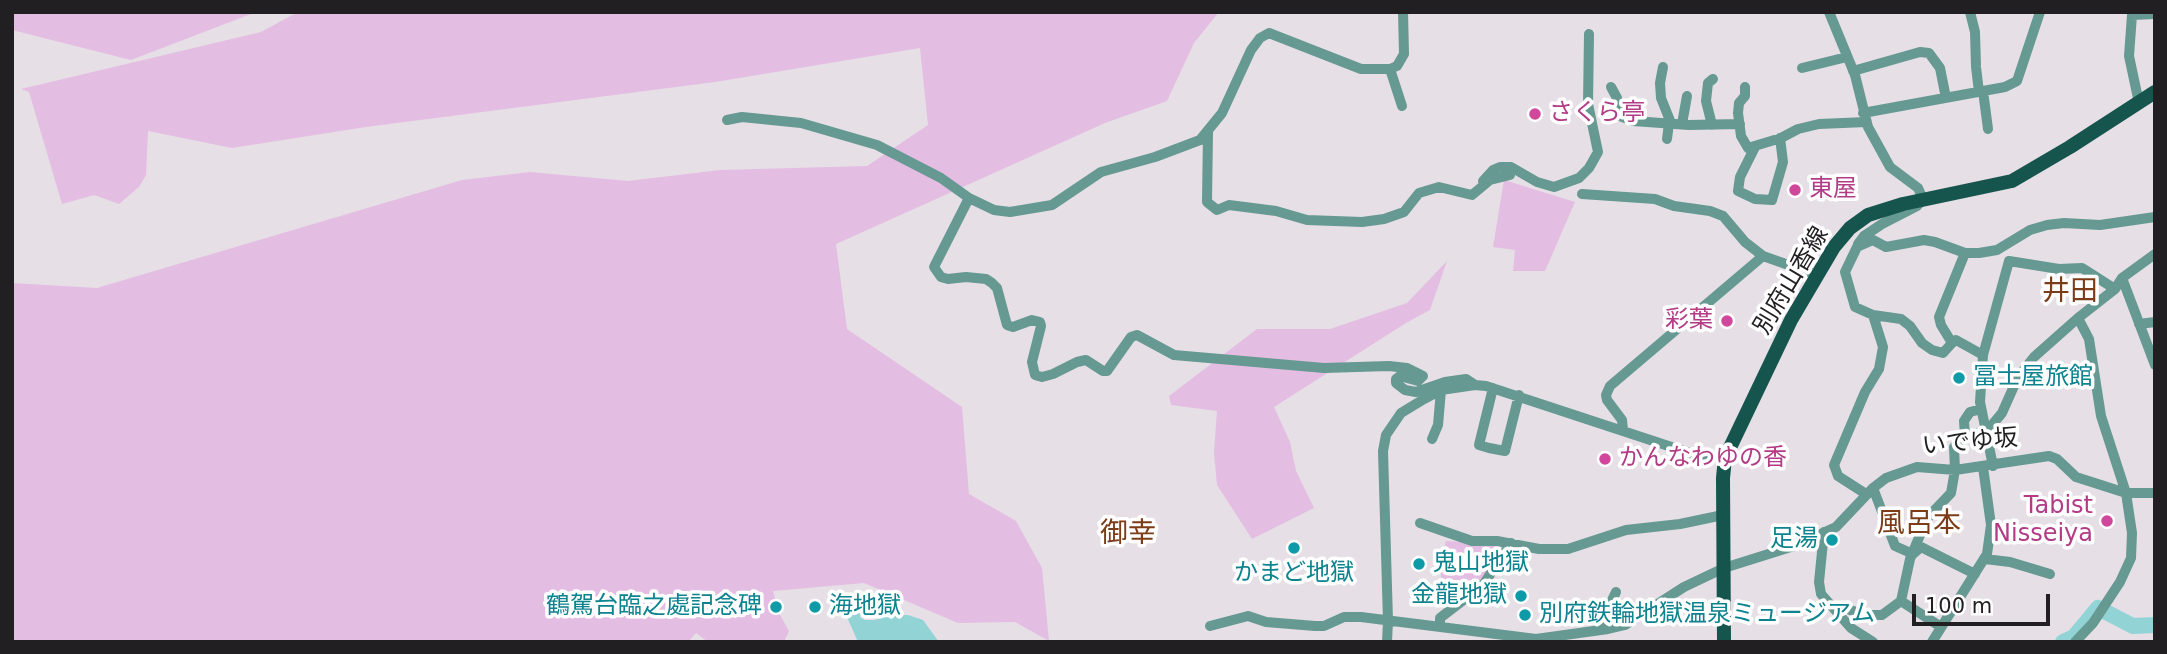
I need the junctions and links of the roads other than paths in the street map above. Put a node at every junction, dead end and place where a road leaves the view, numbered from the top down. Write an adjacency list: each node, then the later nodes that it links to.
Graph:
1 (1403, 12): 10 (street)
2 (1829, 12): 7 (street)
3 (1970, 12): 15 (street)
4 (2040, 12): 15 (street)
5 (2155, 14): 19 (street)
6 (1589, 34): 32 (street)
7 (1846, 57): 9 (street); 11 (street)
8 (1663, 67): 23 (street)
9 (1802, 68)
10 (1390, 69): 20 (street); 27 (street)
11 (1853, 71): 18 (street); 21 (street)
12 (1713, 79): 25 (street)
13 (1745, 86): 24 (street)
14 (1611, 87): 23 (street)
15 (1981, 92): 18 (street); 26 (street)
16 (2155, 92): 19 (main road, 別府山香線)
17 (1687, 96): 23 (street)
18 (1946, 98): 21 (street)
19 (2139, 103): 35 (main road, 別府山香線)
20 (1402, 106)
21 (1865, 118): 28 (street); 35 (street)
22 (727, 120): 34 (street)
23 (1674, 123): 25 (street); 29 (street)
24 (1740, 124): 25 (street); 30 (street)
25 (1712, 125)
26 (1988, 129)
27 (1208, 132): 32 (street); 34 (street)
28 (1780, 138): 30 (street); 30 (street)
29 (1667, 139)
30 (1755, 147)
31 (1510, 175): 32 (street)
32 (1481, 187)
33 (1582, 194): 40 (street)
34 (969, 198): 51 (street)
35 (1923, 199): 37 (street); 41 (main road, 別府山香線)
36 (2155, 217): 38 (street)
37 (1857, 247): 38 (street); 44 (street)
38 (1965, 253): 48 (street)
39 (2155, 254): 42 (street)
40 (1763, 256): 41 (street); 56 (street)
41 (1817, 275): 60 (main road, 別府山香線)
42 (2122, 278): 43 (street); 47 (street)
43 (2115, 289): 45 (street); 49 (street)
44 (1873, 316): 48 (street); 63 (street)
45 (2078, 318): 57 (street); 64 (street)
46 (2155, 322): 47 (street)
47 (2139, 324): 50 (street)
48 (1952, 342): 49 (street)
49 (1983, 355): 55 (street)
50 (2155, 365)
51 (1475, 385): 52 (street); 53 (street)
52 (1493, 388): 54 (street); 54 (street)
53 (1441, 390): 59 (street); 78 (street)
54 (1519, 395): 56 (street)
55 (1981, 409): 57 (street); 58 (street)
56 (1623, 430): 60 (street)
57 (1987, 431): 58 (street); 61 (street)
58 (1965, 436): 62 (street)
59 (1432, 439)
60 (1725, 458): 66 (main road, 別府山香線)
61 (1988, 466): 62 (street, いでゆ坂); 64 (street, いでゆ坂); 71 (street)
62 (1955, 470): 63 (street, いでゆ坂); 70 (street)
63 (1870, 491): 68 (street, いでゆ坂); 70 (street)
64 (2126, 493): 65 (street, いでゆ坂); 87 (street)
65 (2155, 493)
66 (1723, 514): 69 (street); 72 (main road, 別府山香線)
67 (1420, 523): 69 (street)
68 (1824, 532): 72 (street, いでゆ坂); 77 (street)
69 (1511, 543): 80 (street)
70 (1913, 554): 73 (street); 76 (street)
71 (1985, 559): 73 (street); 74 (street)
72 (1724, 568): 82 (street, いでゆ坂); 84 (main road, 別府山香線)
73 (1975, 574): 81 (street)
74 (2050, 574)
75 (1616, 592): 82 (street)
76 (1901, 601): 77 (street); 81 (street)
77 (1832, 606): 85 (street)
78 (1388, 621): 79 (street, いでゆ坂); 80 (street, いでゆ坂); 83 (street)
79 (1210, 625)
80 (1440, 627): 82 (street, いでゆ坂)
81 (1941, 627): 86 (street)
82 (1598, 630)
83 (1387, 642)
84 (1724, 642)
85 (1873, 642)
86 (1932, 642)
87 (2075, 642)

